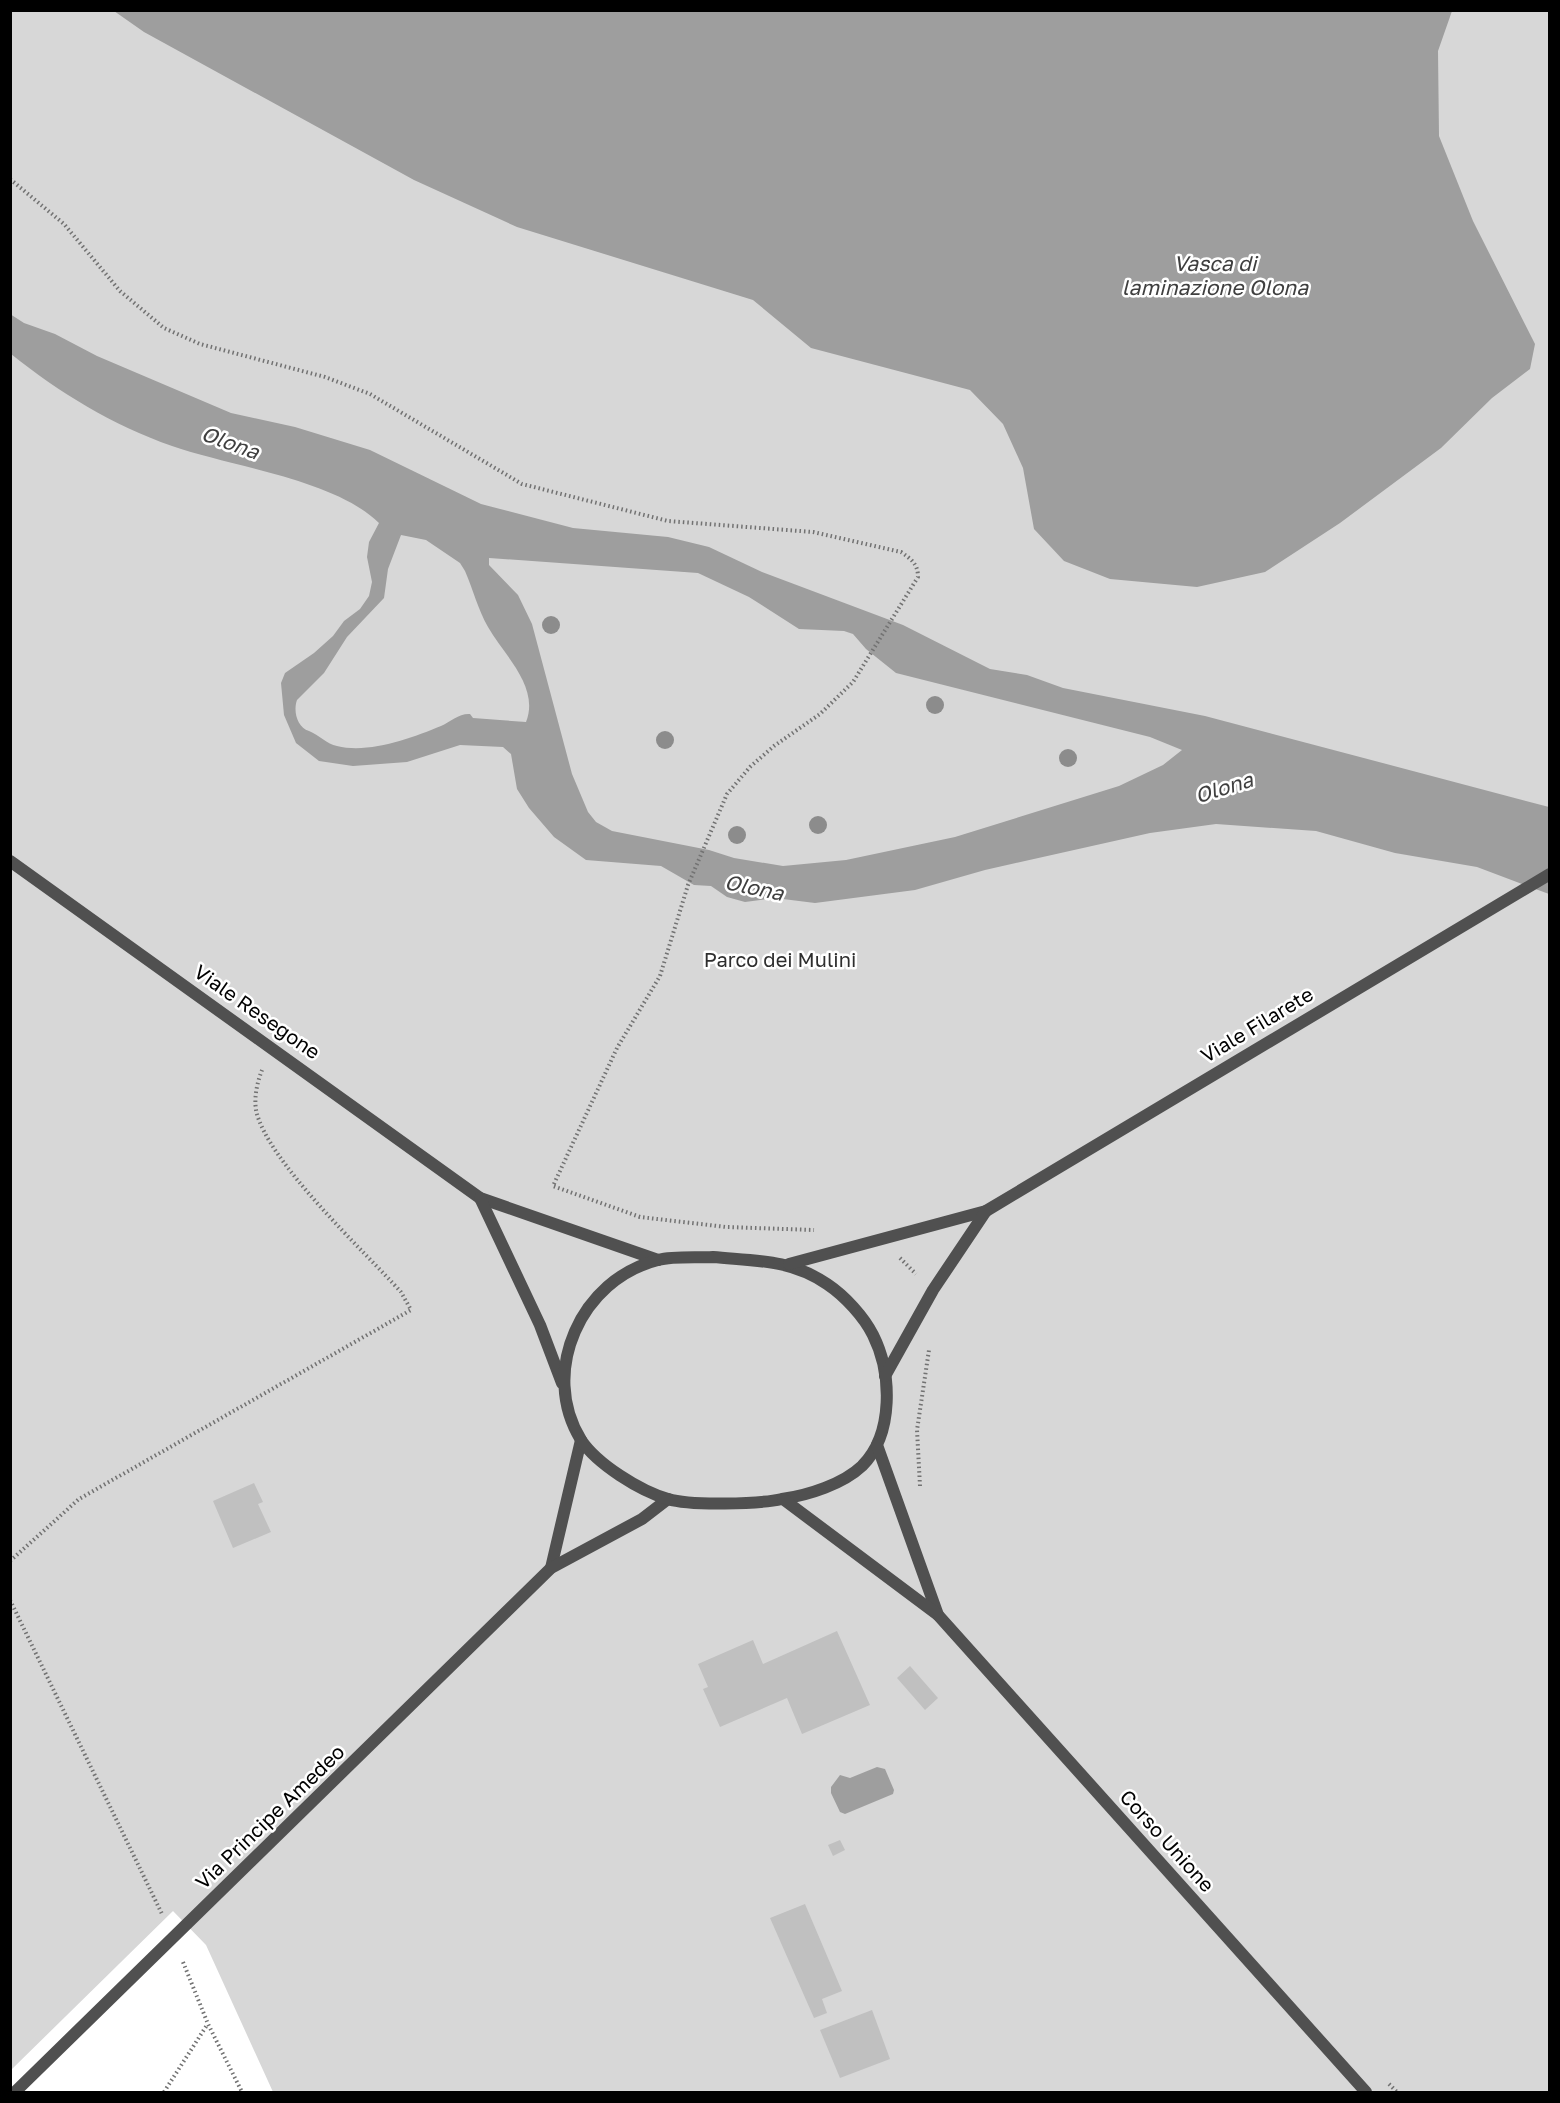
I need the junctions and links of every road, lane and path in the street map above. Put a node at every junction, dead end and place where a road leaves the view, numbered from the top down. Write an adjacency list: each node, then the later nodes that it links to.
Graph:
1 (10, 179): 7 (path)
2 (10, 861): 4 (street, Viale Resegone)
3 (1550, 873): 6 (street, Viale Filarete)
4 (271, 1046): 5 (street, Viale Resegone); 20 (path)
5 (480, 1198): 9 (street, Viale Resegone); 14 (street, Viale Resegone)
6 (986, 1211): 8 (street, Viale Filarete); 11 (street, Viale Filarete)
7 (822, 1229)
8 (888, 1238): 10 (street, Viale Filarete); 11 (path)
9 (658, 1260): 10 (street); 14 (street)
10 (789, 1264): 13 (street)
11 (933, 1290): 13 (street, Viale Filarete)
12 (930, 1347): 17 (path)
13 (885, 1376): 16 (street)
14 (564, 1388): 15 (street, Viale Resegone)
15 (581, 1440): 18 (street); 21 (street)
16 (877, 1445): 19 (street); 23 (street, Corso Unione)
17 (920, 1489)
18 (668, 1499): 19 (street); 21 (street, Via Principe Amedeo)
19 (783, 1499): 23 (street, Corso Unione)
20 (10, 1561)
21 (551, 1568): 24 (street, Via Principe Amedeo)
22 (10, 1600): 24 (path)
23 (938, 1615): 30 (street, Corso Unione)
24 (174, 1938): 25 (path); 27 (street, Via Principe Amedeo)
25 (208, 2024): 28 (path); 29 (path)
26 (1381, 2075): 31 (path)
27 (15, 2092)
28 (164, 2092)
29 (242, 2092)
30 (1366, 2092)
31 (1397, 2092)

